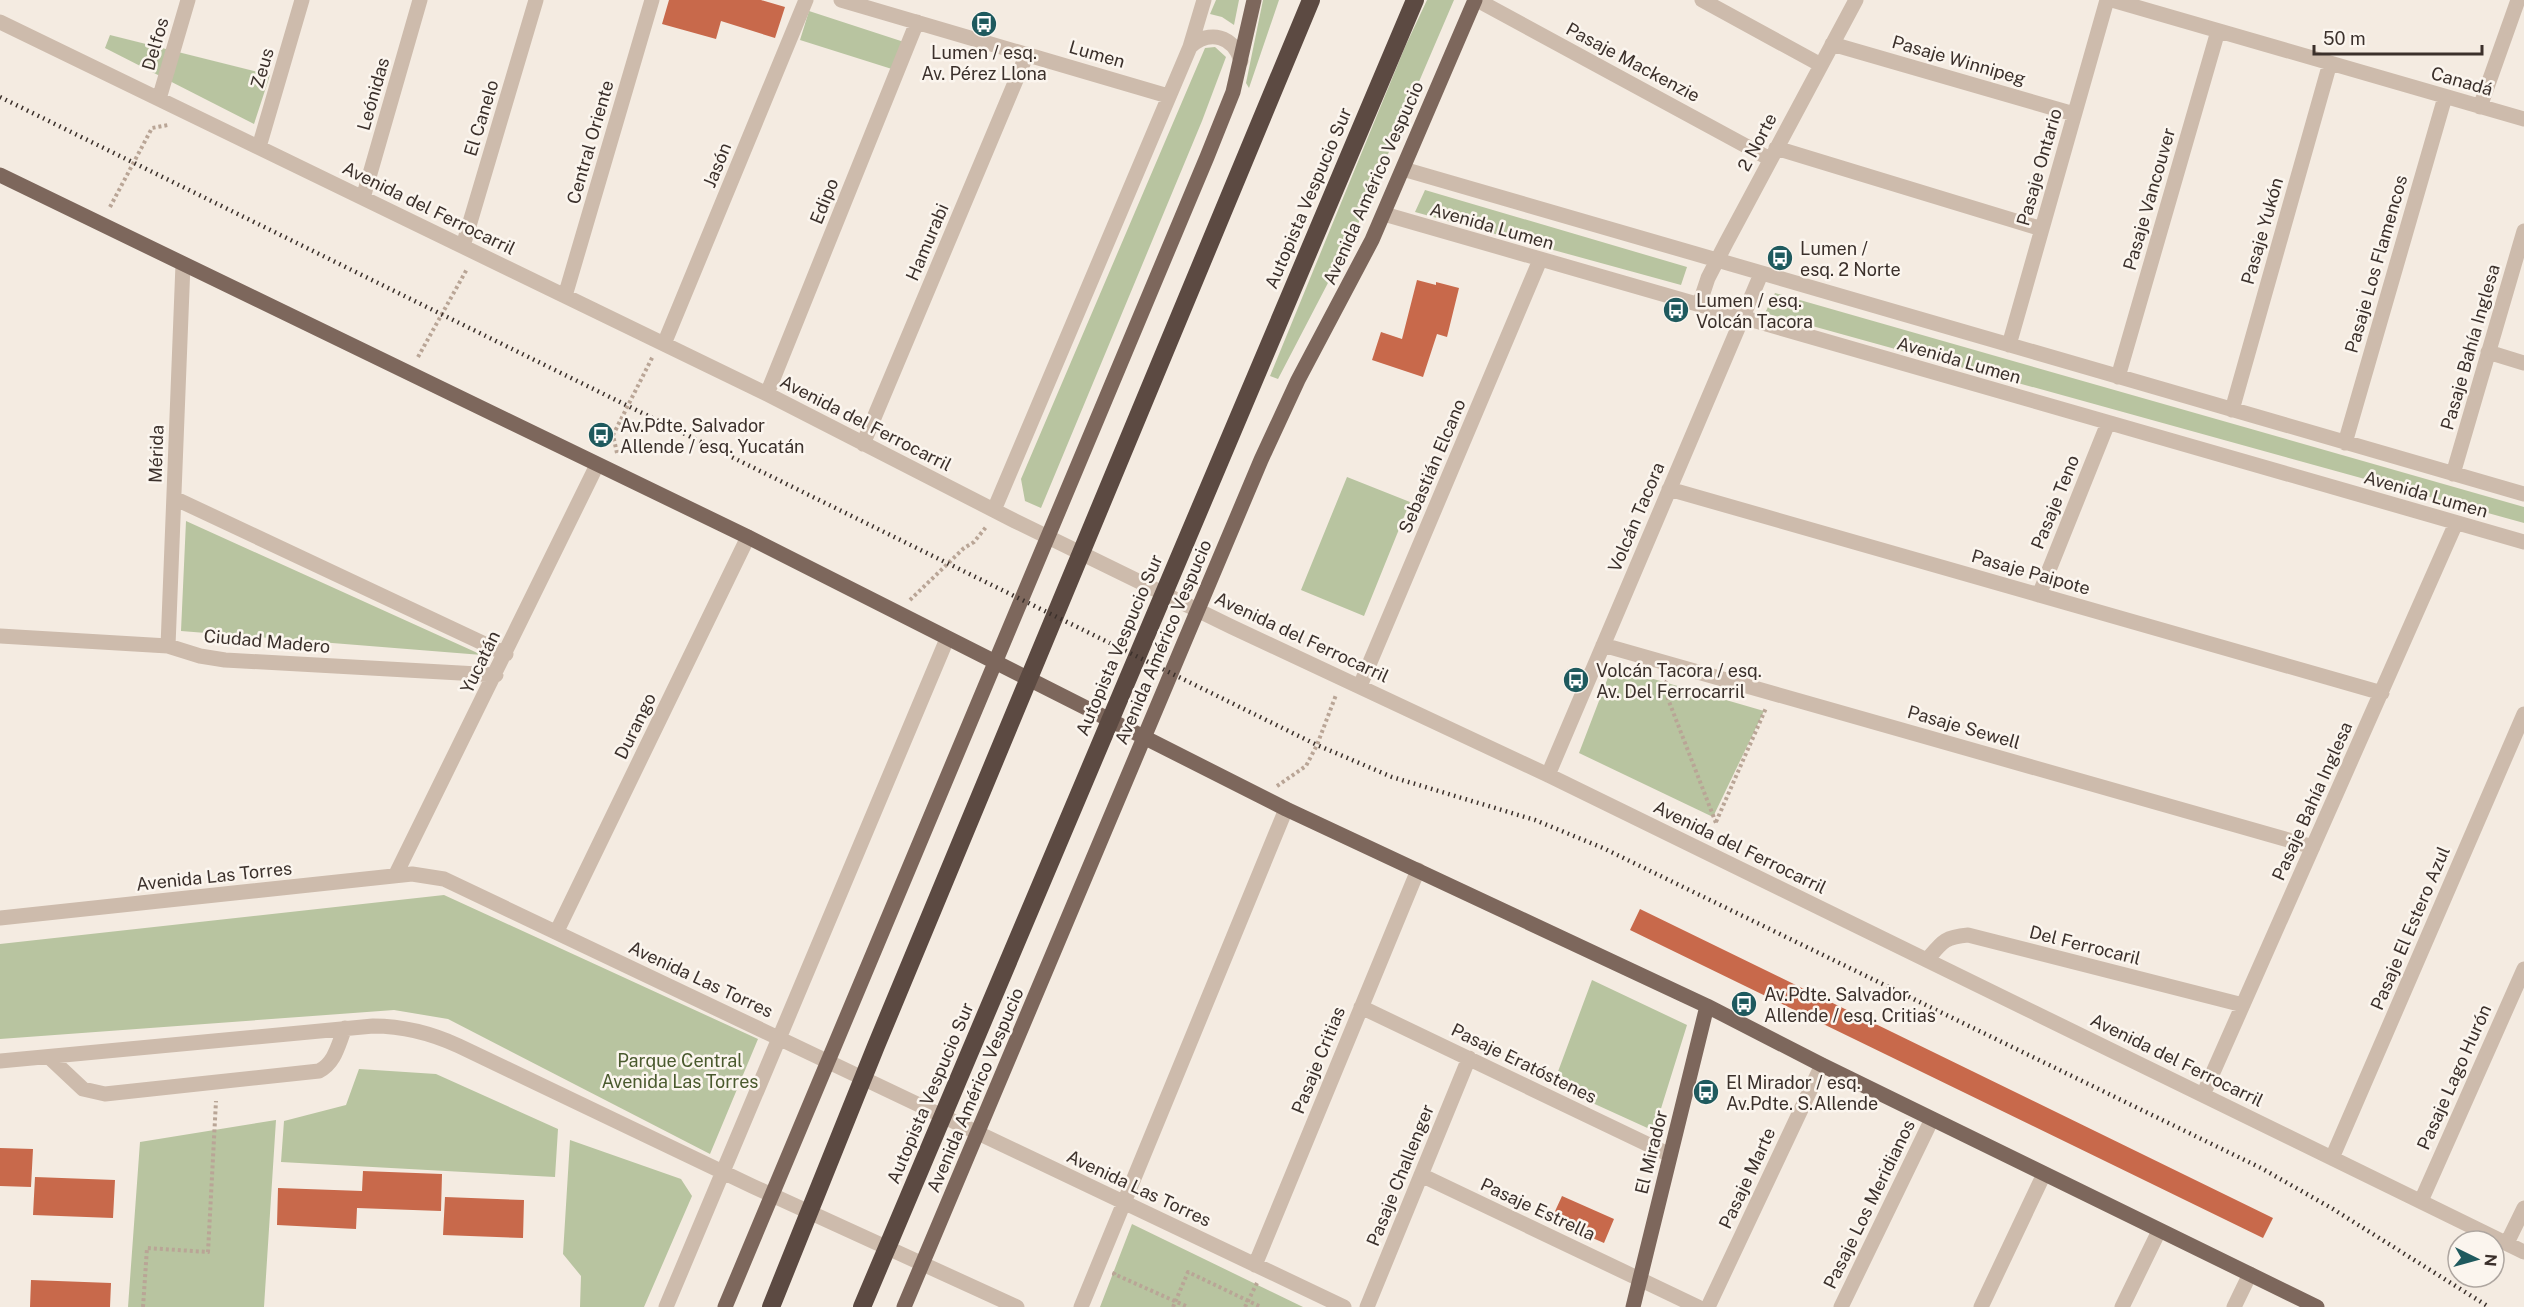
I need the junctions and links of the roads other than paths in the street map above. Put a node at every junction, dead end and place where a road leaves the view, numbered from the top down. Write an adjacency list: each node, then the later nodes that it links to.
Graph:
1 (188, 0): 29 (street, Delfos)
2 (302, 0): 33 (street, Zeus)
3 (420, 0): 37 (street, Leónidas)
4 (536, 0): 41 (street, El Canelo)
5 (652, 0): 46 (street, Central Oriente)
6 (806, 0): 49 (street, Jasón)
7 (841, 0): 19 (street, Lumen)
8 (1204, 0): 22 (street)
9 (1254, 0): 24 (main road)
10 (1311, 0): 115 (highway)
11 (1415, 0): 116 (highway, Autopista Vespucio Sur)
12 (1476, 0): 34 (street, Pasaje Mackenzie); 35 (main road, Avenida Américo Vespucio)
13 (1702, 0): 26 (street)
14 (1856, 0): 21 (street, 2 Norte)
15 (2107, 0): 31 (street, Pasaje Ontario)
16 (2112, 0): 20 (street, Canadá)
17 (2518, 0): 30 (street)
18 (0, 22): 29 (street, Avenida del Ferrocarril)
19 (917, 22): 23 (street, Lumen); 54 (street, Edipo)
20 (2218, 31): 25 (street, Canadá); 53 (street, Pasaje Vancouver)
21 (1832, 44): 26 (street, 2 Norte); 31 (street, Pasaje Winnipeg)
22 (1190, 47): 24 (street); 27 (street)
23 (1027, 54): 27 (street, Lumen); 58 (street, Hamurabi)
24 (1241, 61): 114 (main road)
25 (2330, 63): 28 (street, Canadá); 55 (street, Pasaje Yukón)
26 (1821, 65): 34 (street, 2 Norte)
27 (1168, 96): 64 (street)
28 (2445, 97): 30 (street, Canadá); 57 (street, Pasaje Los Flamencos)
29 (159, 99): 33 (street, Avenida del Ferrocarril)
30 (2480, 107): 32 (street, Canadá)
31 (2074, 114): 39 (street, Pasaje Ontario)
32 (2524, 119)
33 (259, 147): 37 (street, Avenida del Ferrocarril)
34 (1773, 154): 39 (street, Pasaje Mackenzie); 43 (street, 2 Norte)
35 (1403, 169): 38 (main road, Avenida Américo Vespucio); 43 (street, Avenida Lumen)
36 (0, 175): 44 (main road)
37 (363, 198): 41 (street, Avenida del Ferrocarril)
38 (1384, 214): 42 (street, Avenida Lumen); 117 (main road, Avenida Américo Vespucio)
39 (2042, 229): 50 (street, Pasaje Ontario)
40 (2523, 240): 51 (street, Pasaje Bahía Inglesa)
41 (470, 250): 46 (street, Avenida del Ferrocarril)
42 (1540, 260): 47 (street, Avenida Lumen); 75 (street, Sebastián Elcano)
43 (1717, 261): 45 (street, Avenida Lumen); 47 (street, 2 Norte)
44 (183, 264): 59 (main road); 63 (street, Mérida)
45 (1761, 274): 48 (street, Volcán Tacora); 50 (street, Avenida Lumen)
46 (565, 296): 49 (street, Avenida del Ferrocarril)
47 (1699, 305): 48 (street, Avenida Lumen)
48 (1742, 317): 56 (street, Avenida Lumen); 61 (street, Volcán Tacora)
49 (664, 344): 54 (street, Avenida del Ferrocarril)
50 (2009, 345): 53 (street, Avenida Lumen)
51 (2488, 352): 52 (street); 60 (street, Pasaje Bahía Inglesa)
52 (2524, 363)
53 (2118, 377): 55 (street, Avenida Lumen)
54 (767, 393): 58 (street, Avenida del Ferrocarril)
55 (2232, 410): 57 (street, Avenida Lumen)
56 (2108, 423): 65 (street, Avenida Lumen); 68 (street, Pasaje Teno)
57 (2345, 442): 60 (street, Avenida Lumen)
58 (863, 444): 64 (street, Avenida del Ferrocarril)
59 (603, 467): 66 (main road); 73 (street, Yucatán)
60 (2453, 474): 62 (street, Avenida Lumen)
61 (1669, 489): 68 (street, Pasaje Paipote); 71 (street, Volcán Tacora)
62 (2524, 494)
63 (174, 498): 72 (street, Mérida); 73 (street)
64 (994, 510): 75 (street, Avenida del Ferrocarril)
65 (2456, 523): 67 (street, Avenida Lumen); 76 (street, Pasaje Bahía Inglesa)
66 (748, 537): 70 (main road); 84 (street, Durango)
67 (2524, 542)
68 (2039, 595): 76 (street, Pasaje Paipote)
69 (0, 636): 72 (street, Ciudad Madero)
70 (947, 639): 79 (main road); 91 (street)
71 (1603, 645): 78 (street, Volcán Tacora); 80 (street, Pasaje Sewell)
72 (168, 646): 74 (street, Ciudad Madero)
73 (506, 654): 74 (street, Yucatán)
74 (496, 675): 82 (street, Yucatán)
75 (1360, 686): 78 (street, Avenida del Ferrocarril)
76 (2382, 693): 80 (street, Pasaje Bahía Inglesa)
77 (2524, 714): 99 (street, Pasaje El Estero Azul)
78 (1548, 775): 85 (street, Avenida del Ferrocarril)
79 (1286, 809): 81 (main road); 104 (street)
80 (2313, 847): 87 (street, Pasaje Bahía Inglesa)
81 (1418, 870): 88 (main road); 89 (street, Pasaje Critias)
82 (395, 876): 83 (street, Avenida Las Torres); 84 (street, Avenida Las Torres)
83 (0, 918)
84 (557, 932): 91 (street, Avenida Las Torres)
85 (1927, 960): 87 (street, Del Ferrocaril); 96 (street, Avenida del Ferrocarril)
86 (2524, 969): 103 (street, Pasaje Lago Hurón)
87 (2243, 1005): 96 (street, Pasaje Bahía Inglesa)
88 (1707, 1006): 95 (main road); 98 (main road, El Mirador)
89 (1361, 1007): 93 (street, Pasaje Eratóstenes); 109 (street, Pasaje Critias)
90 (345, 1028): 92 (street); 92 (street); 100 (street)
91 (781, 1038): 100 (street); 104 (street, Avenida Las Torres)
92 (50, 1058): 94 (street)
93 (1469, 1058): 98 (street, Pasaje Eratóstenes); 102 (street, Pasaje Challenger)
94 (0, 1061)
95 (1822, 1065): 97 (main road); 124 (street, Pasaje Marte)
96 (2203, 1095): 99 (street, Avenida del Ferrocarril)
97 (1932, 1119): 101 (main road); 125 (street, Pasaje Los Meridianos)
98 (1670, 1155): 111 (main road, El Mirador)
99 (2332, 1158): 103 (street, Avenida del Ferrocarril)
100 (722, 1172): 113 (street); 118 (street)
101 (2044, 1174): 106 (main road); 126 (street)
102 (1421, 1175): 111 (street, Pasaje Estrella); 121 (street, Pasaje Challenger)
103 (2421, 1201): 107 (street, Avenida del Ferrocarril)
104 (1124, 1203): 109 (street, Avenida Las Torres); 119 (street)
105 (2524, 1208): 107 (street)
106 (2159, 1231): 110 (main road); 127 (street)
107 (2507, 1244): 108 (street, Avenida del Ferrocarril)
108 (2524, 1252)
109 (1259, 1267): 120 (street, Avenida Las Torres)
110 (2250, 1274): 112 (main road); 128 (street)
111 (1640, 1279): 122 (main road, El Mirador); 123 (street, Pasaje Estrella)
112 (2308, 1305)
113 (666, 1307)
114 (725, 1307)
115 (771, 1307)
116 (862, 1307)
117 (904, 1307)
118 (1017, 1307)
119 (1082, 1307)
120 (1344, 1307)
121 (1367, 1307)
122 (1633, 1307)
123 (1698, 1307)
124 (1708, 1307)
125 (1841, 1307)
126 (1981, 1307)
127 (2122, 1307)
128 (2234, 1307)

